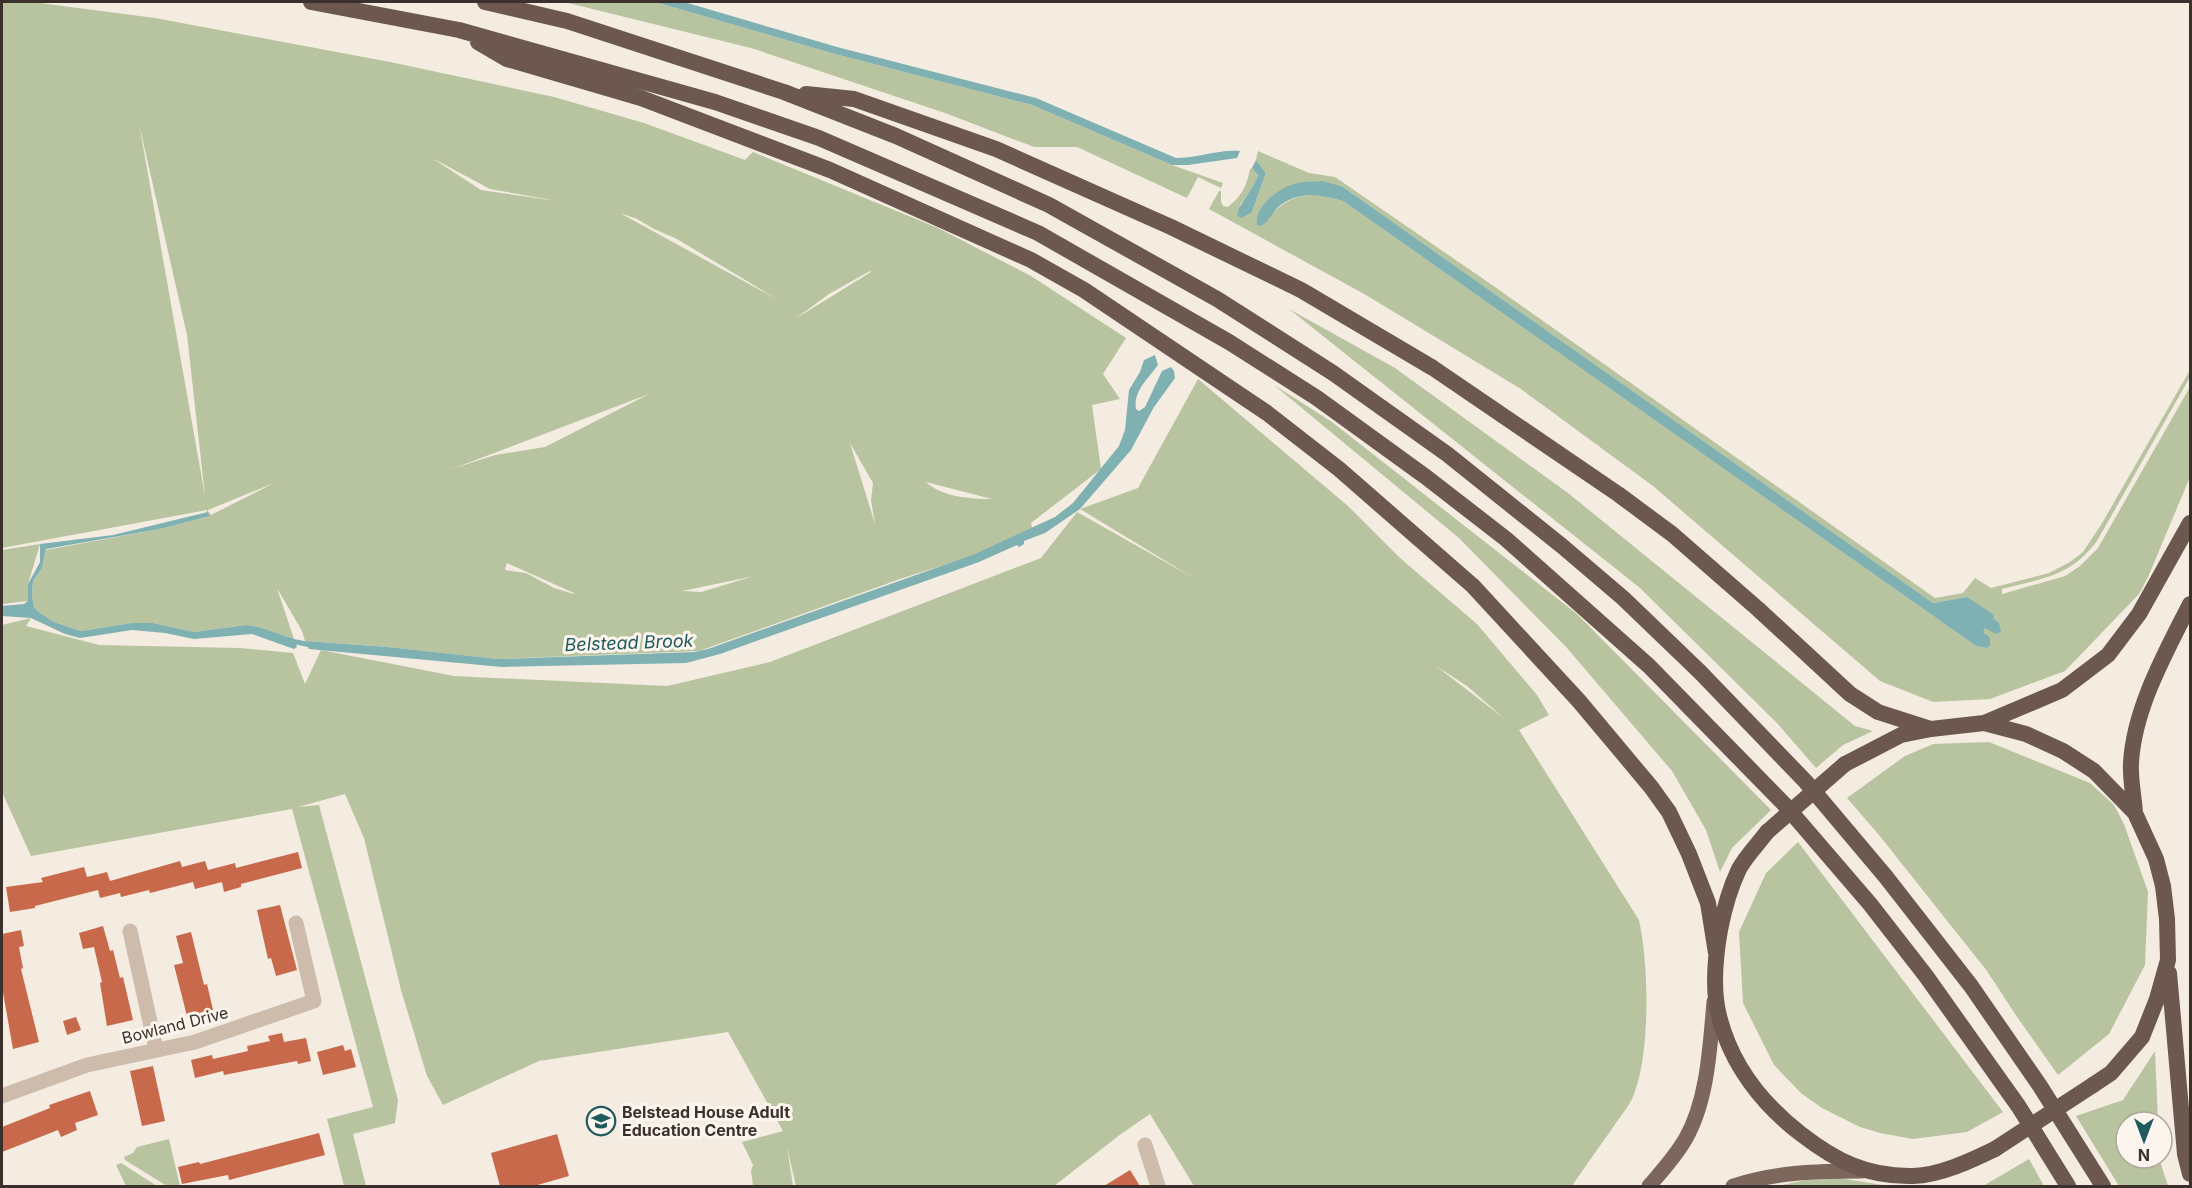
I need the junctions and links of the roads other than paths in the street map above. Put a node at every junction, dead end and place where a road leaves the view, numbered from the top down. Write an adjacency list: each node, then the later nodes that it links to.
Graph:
1 (311, 2): 3 (highway)
2 (485, 2): 4 (highway)
3 (459, 30): 12 (highway); 25 (highway)
4 (784, 92): 8 (highway); 26 (highway)
5 (2190, 523): 7 (highway)
6 (2190, 604): 9 (highway)
7 (1984, 723): 8 (highway); 9 (highway)
8 (1931, 729): 12 (highway, bridge)
9 (2135, 813): 13 (highway)
10 (296, 923): 15 (street, Bowland Drive)
11 (130, 931): 15 (street)
12 (1716, 953): 14 (highway)
13 (2168, 960): 19 (highway); 20 (highway, bridge)
14 (1716, 987): 18 (highway); 22 (main road)
15 (156, 1049): 16 (street, Bowland Drive)
16 (2, 1096)
17 (1145, 1145): 21 (street)
18 (1862, 1171): 20 (highway); 23 (main road)
19 (2190, 1174)
20 (1882, 1175): 24 (highway)
21 (1158, 1186)
22 (1649, 1186)
23 (1733, 1186)
24 (1911, 1186)
25 (2068, 1186)
26 (2103, 1186)

